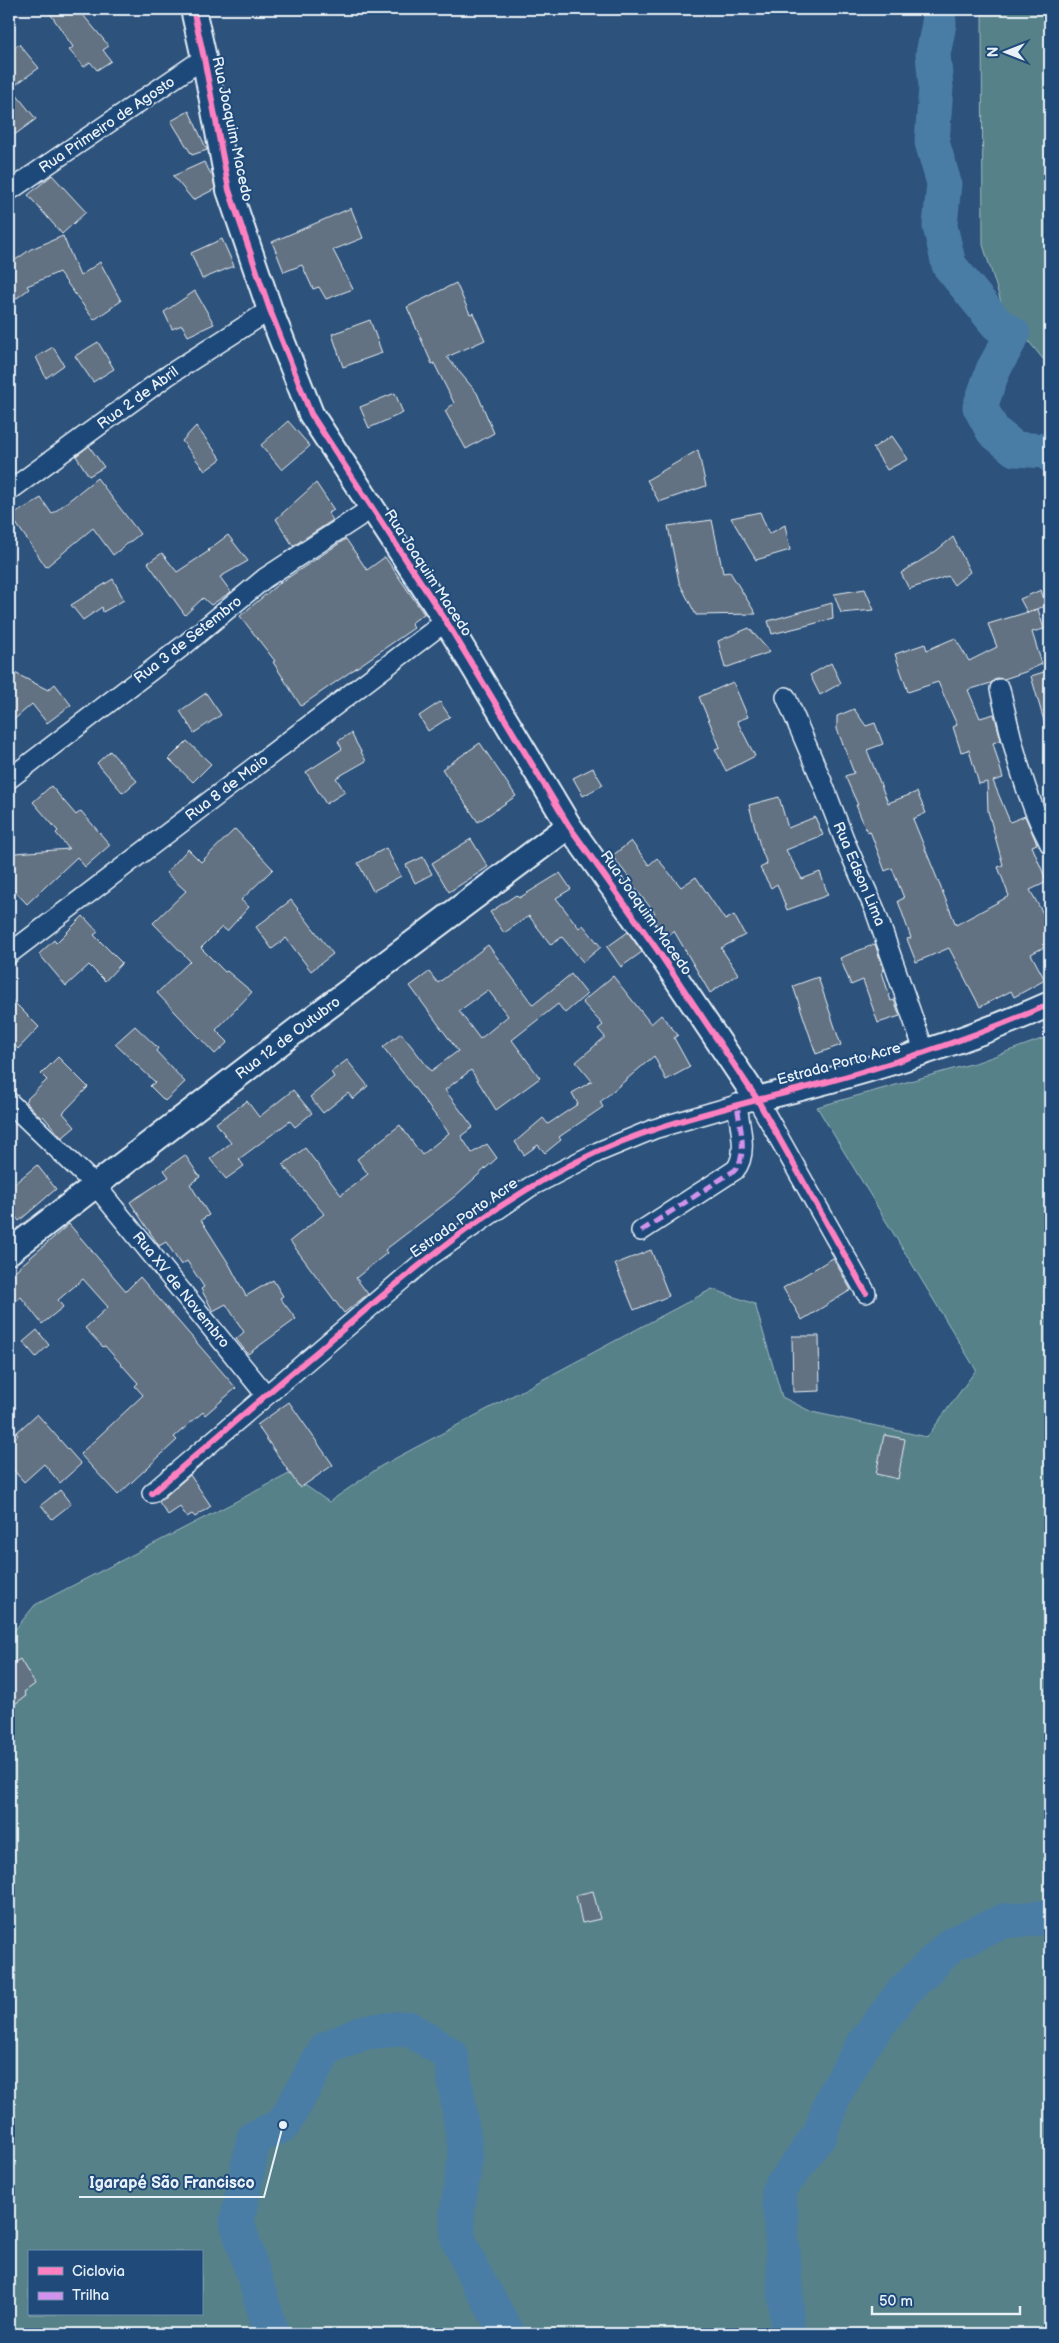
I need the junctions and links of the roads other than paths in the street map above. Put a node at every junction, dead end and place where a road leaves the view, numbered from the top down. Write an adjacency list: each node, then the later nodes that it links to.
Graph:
1 (193, 9): 2 (street, Rua Joaquim Macedo)
2 (204, 58): 3 (street, Rua Primeiro de Agosto); 4 (street, Rua Joaquim Macedo)
3 (9, 191)
4 (270, 310): 5 (street, Rua 2 de Abril); 6 (street, Rua Joaquim Macedo)
5 (9, 491)
6 (372, 508): 7 (street, Rua Joaquim Macedo); 10 (street, Rua 3 de Setembro)
7 (446, 621): 11 (street, Rua Joaquim Macedo); 13 (street, Rua 8 de Maio)
8 (1000, 689): 12 (street)
9 (786, 697): 15 (street, Rua Edson Lima)
10 (9, 779)
11 (569, 826): 17 (street, Rua Joaquim Macedo); 18 (street, Rua 12 de Outubro)
12 (1050, 844)
13 (9, 954)
14 (1050, 1004): 15 (street, Estrada Porto Acre)
15 (925, 1053): 17 (street, Estrada Porto Acre)
16 (9, 1102): 18 (street, Rua XV de Novembro)
17 (747, 1102): 19 (street); 21 (street); 22 (street, Estrada Porto Acre)
18 (96, 1186): 20 (street, Rua 12 de Outubro); 22 (street, Rua XV de Novembro)
19 (641, 1231)
20 (9, 1252)
21 (866, 1293)
22 (266, 1395): 23 (street, Estrada Porto Acre)
23 (152, 1493)

